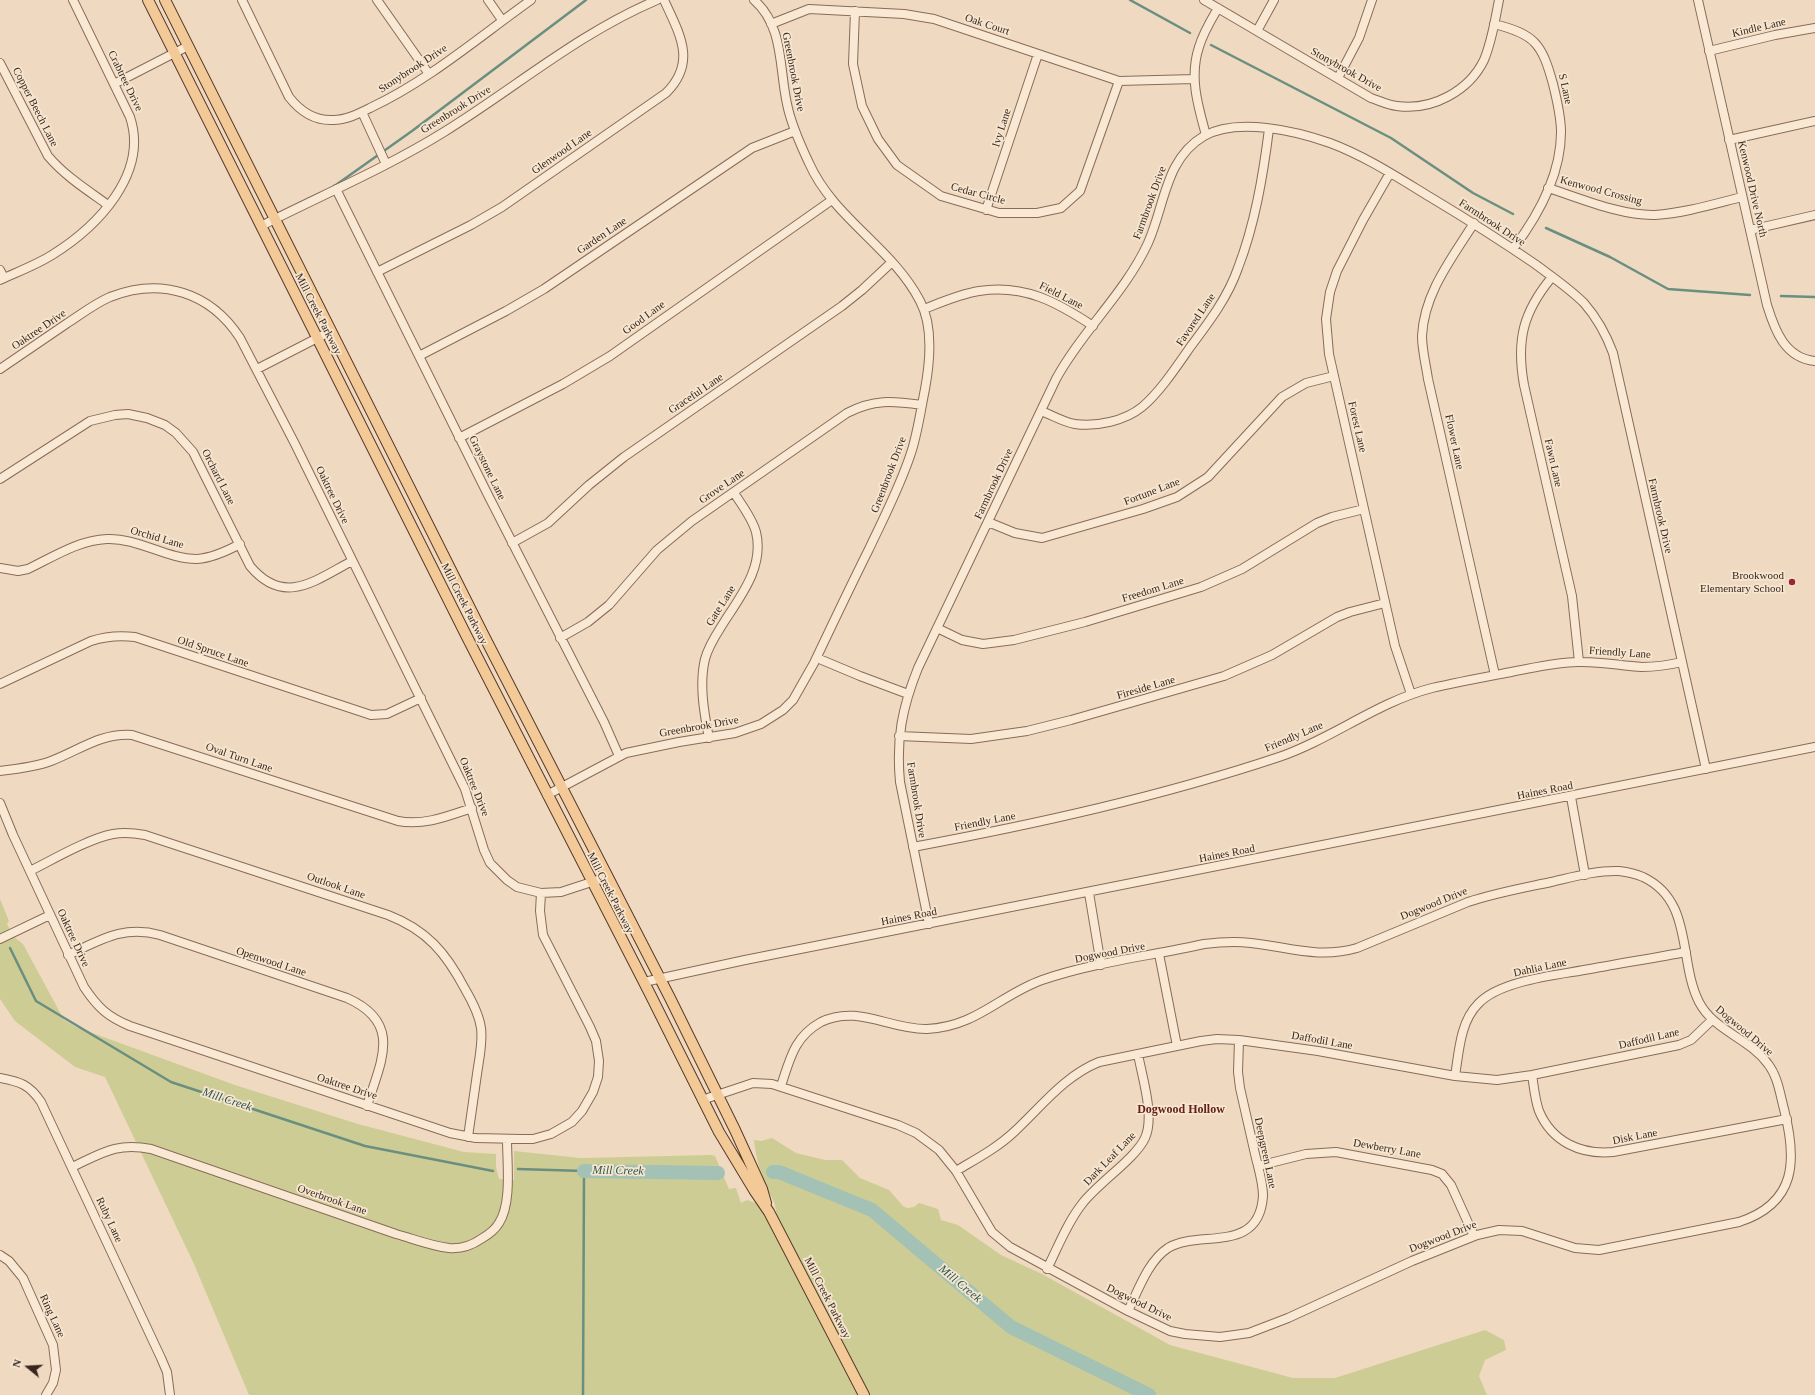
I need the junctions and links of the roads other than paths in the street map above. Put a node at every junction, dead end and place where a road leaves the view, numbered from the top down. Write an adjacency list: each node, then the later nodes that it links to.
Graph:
1 (73, 0): 32 (street, Crabtree Drive)
2 (148, 0): 25 (main road, Mill Creek Parkway)
3 (165, 0): 23 (main road, Mill Creek Parkway)
4 (242, 0): 33 (street, Stonybrook Drive)
5 (377, 0): 28 (street)
6 (488, 0): 18 (street)
7 (531, 0): 18 (street, Stonybrook Drive)
8 (657, 0): 39 (street, Greenbrook Drive)
9 (664, 0): 55 (street, Glenwood Lane)
10 (754, 0): 19 (street, Greenbrook Drive)
11 (1204, 0): 16 (street, Stonybrook Drive)
12 (1274, 0): 22 (street)
13 (1372, 0): 29 (street)
14 (1498, 0): 20 (street, Stonybrook Drive)
15 (1698, 0): 24 (street, Kenwood Drive North)
16 (1218, 8): 22 (street, Stonybrook Drive); 30 (street)
17 (855, 11): 19 (street, Oak Court); 26 (street, Oak Court); 46 (street, Cedar Circle)
18 (502, 20): 28 (street, Stonybrook Drive)
19 (772, 24): 36 (street, Greenbrook Drive)
20 (1494, 24): 29 (street, Stonybrook Drive); 41 (street, S Lane)
21 (1815, 28): 24 (street, Kindle Lane)
22 (1257, 31): 29 (street, Stonybrook Drive)
23 (188, 46): 25 (street); 48 (main road, Mill Creek Parkway)
24 (1709, 51): 38 (street, Kenwood Drive North)
25 (175, 53): 32 (street); 50 (main road, Mill Creek Parkway)
26 (1038, 54): 31 (street, Oak Court); 46 (street, Ivy Lane)
27 (0, 63): 45 (street, Copper Beech Lane)
28 (428, 74): 33 (street, Stonybrook Drive)
29 (1338, 78)
30 (1194, 79): 31 (street, Oak Court); 37 (street)
31 (1119, 81): 46 (street, Cedar Circle)
32 (114, 84): 45 (street, Crabtree Drive)
33 (362, 112): 39 (street)
34 (1815, 121): 38 (street)
35 (1269, 129): 37 (street, Farmbrook Drive); 40 (street, Farmbrook Drive); 68 (street, Favored Lane)
36 (795, 131): 44 (street, Greenbrook Drive); 62 (street, Garden Lane)
37 (1206, 135): 59 (street, Farmbrook Drive)
38 (1729, 140): 43 (street, Kenwood Drive North)
39 (386, 164): 42 (street, Greenbrook Drive)
40 (1390, 173): 49 (street, Farmbrook Drive); 66 (street, Forest Lane)
41 (1548, 188): 43 (street, Kenwood Crossing); 52 (street, S Lane)
42 (336, 189): 48 (street, Greenbrook Drive); 55 (street, Graystone Lane)
43 (1742, 197): 51 (street, Kenwood Drive North)
44 (832, 200): 53 (street, Greenbrook Drive); 69 (street, Good Lane)
45 (108, 205): 57 (street, Crabtree Drive)
46 (986, 210)
47 (1815, 215): 51 (street)
48 (275, 219): 50 (street, Greenbrook Drive); 60 (main road, Mill Creek Parkway)
49 (1474, 223): 52 (street, Farmbrook Drive); 84 (street, Flower Lane)
50 (261, 226): 61 (main road, Mill Creek Parkway)
51 (1750, 230): 63 (street, Kenwood Drive North)
52 (1513, 249): 56 (street, Farmbrook Drive)
53 (892, 262): 58 (street, Greenbrook Drive); 74 (street, Graceful Lane)
54 (0, 270): 57 (street)
55 (377, 272): 62 (street, Graystone Lane)
56 (1552, 277): 82 (street, Fawn Lane); 83 (street, Farmbrook Drive)
57 (2, 279)
58 (924, 308): 59 (street, Field Lane); 67 (street, Greenbrook Drive)
59 (1093, 326): 68 (street, Farmbrook Drive)
60 (331, 331): 61 (street); 95 (main road, Mill Creek Parkway)
61 (317, 338): 65 (street); 96 (main road, Mill Creek Parkway)
62 (419, 356): 69 (street, Graystone Lane)
63 (1815, 361)
64 (0, 369): 65 (street, Oaktree Drive)
65 (257, 369): 76 (street, Oaktree Drive)
66 (1334, 376): 72 (street, Forest Lane); 73 (street, Fortune Lane)
67 (922, 404): 71 (street, Grove Lane); 81 (street, Greenbrook Drive)
68 (1041, 410): 73 (street, Farmbrook Drive)
69 (459, 438): 74 (street, Graystone Lane)
70 (0, 479): 75 (street, Orchard Lane)
71 (734, 493): 80 (street, Grove Lane); 90 (street, Gate Lane)
72 (1364, 509): 78 (street, Forest Lane); 79 (street, Freedom Lane)
73 (988, 522): 79 (street, Farmbrook Drive)
74 (512, 543): 80 (street, Graystone Lane)
75 (240, 544): 76 (street, Orchard Lane); 77 (street, Orchid Lane)
76 (352, 561): 88 (street, Oaktree Drive)
77 (0, 568)
78 (1385, 603): 87 (street, Forest Lane); 89 (street, Fireside Lane)
79 (937, 628): 86 (street, Farmbrook Drive)
80 (560, 638): 92 (street, Graystone Lane)
81 (817, 658): 86 (street); 90 (street, Greenbrook Drive)
82 (1579, 662): 83 (street, Friendly Lane); 84 (street, Friendly Lane)
83 (1682, 662): 93 (street, Farmbrook Drive)
84 (1495, 675): 87 (street, Friendly Lane)
85 (0, 684): 88 (street, Old Spruce Lane)
86 (908, 694): 89 (street, Farmbrook Drive)
87 (1411, 694): 100 (street, Friendly Lane)
88 (421, 698): 99 (street, Oaktree Drive)
89 (899, 736): 100 (street, Farmbrook Drive)
90 (709, 738): 92 (street, Greenbrook Drive)
91 (1815, 747): 93 (street, Haines Road)
92 (619, 756): 95 (street, Greenbrook Drive)
93 (1706, 769): 97 (street, Haines Road)
94 (0, 771): 99 (street, Oval Turn Lane)
95 (561, 788): 96 (street, Greenbrook Drive); 103 (main road, Mill Creek Parkway)
96 (547, 795): 104 (main road, Mill Creek Parkway)
97 (1571, 797): 102 (street); 106 (street, Haines Road)
98 (0, 803): 101 (street, Oaktree Drive)
99 (472, 808): 105 (street, Oaktree Drive)
100 (913, 847): 108 (street, Farmbrook Drive)
101 (30, 871): 107 (street, Oaktree Drive); 128 (street, Outlook Lane)
102 (1585, 875): 110 (street, Dogwood Drive); 111 (street, Dogwood Drive)
103 (607, 877): 104 (street, Oaktree Drive); 114 (main road, Mill Creek Parkway)
104 (591, 882): 105 (street, Oaktree Drive); 115 (main road, Mill Creek Parkway)
105 (541, 893): 129 (street, Oaktree Drive)
106 (1089, 893): 108 (street, Haines Road); 113 (street)
107 (50, 915): 109 (street); 112 (street, Oaktree Drive)
108 (929, 924): 114 (street, Haines Road)
109 (0, 939)
110 (1686, 952): 116 (street, Dogwood Drive); 121 (street, Dahlia Lane)
111 (1159, 954): 113 (street, Dogwood Drive); 118 (street)
112 (68, 955): 126 (street, Oaktree Drive); 126 (street, Openwood Lane)
113 (1101, 965): 123 (street, Dogwood Drive)
114 (660, 979): 115 (street, Haines Road); 124 (main road, Mill Creek Parkway)
115 (644, 982): 125 (main road, Mill Creek Parkway)
116 (1712, 1020): 120 (street, Daffodil Lane); 127 (street, Dogwood Drive)
117 (1239, 1040): 118 (street, Daffodil Lane); 121 (street, Daffodil Lane); 130 (street, Deepgreen Lane)
118 (1177, 1046): 119 (street, Daffodil Lane)
119 (1138, 1054): 132 (street, Daffodil Lane); 136 (street, Dark Leaf Lane)
120 (1532, 1075): 121 (street, Daffodil Lane); 127 (street, Disk Lane)
121 (1455, 1076)
122 (0, 1078): 131 (street, Ruby Lane)
123 (781, 1086): 124 (street, Dogwood Drive); 132 (street, Dogwood Drive)
124 (718, 1094): 125 (street, Dogwood Drive); 133 (main road, Mill Creek Parkway)
125 (702, 1100): 133 (main road, Mill Creek Parkway)
126 (366, 1106): 128 (street, Oaktree Drive)
127 (1787, 1119): 134 (street, Dogwood Drive)
128 (468, 1137): 129 (street, Oaktree Drive)
129 (507, 1139): 131 (street, Overbrook Lane)
130 (1258, 1166): 134 (street, Dewberry Lane); 137 (street, Deepgreen Lane)
131 (72, 1167): 139 (street, Ruby Lane)
132 (956, 1171): 136 (street, Dogwood Drive)
133 (769, 1212): 140 (main road, Mill Creek Parkway)
134 (1474, 1236): 137 (street, Dogwood Drive)
135 (0, 1255): 138 (street, Ring Lane)
136 (1047, 1269): 137 (street, Dogwood Drive)
137 (1128, 1311)
138 (46, 1395)
139 (170, 1395)
140 (864, 1395)

